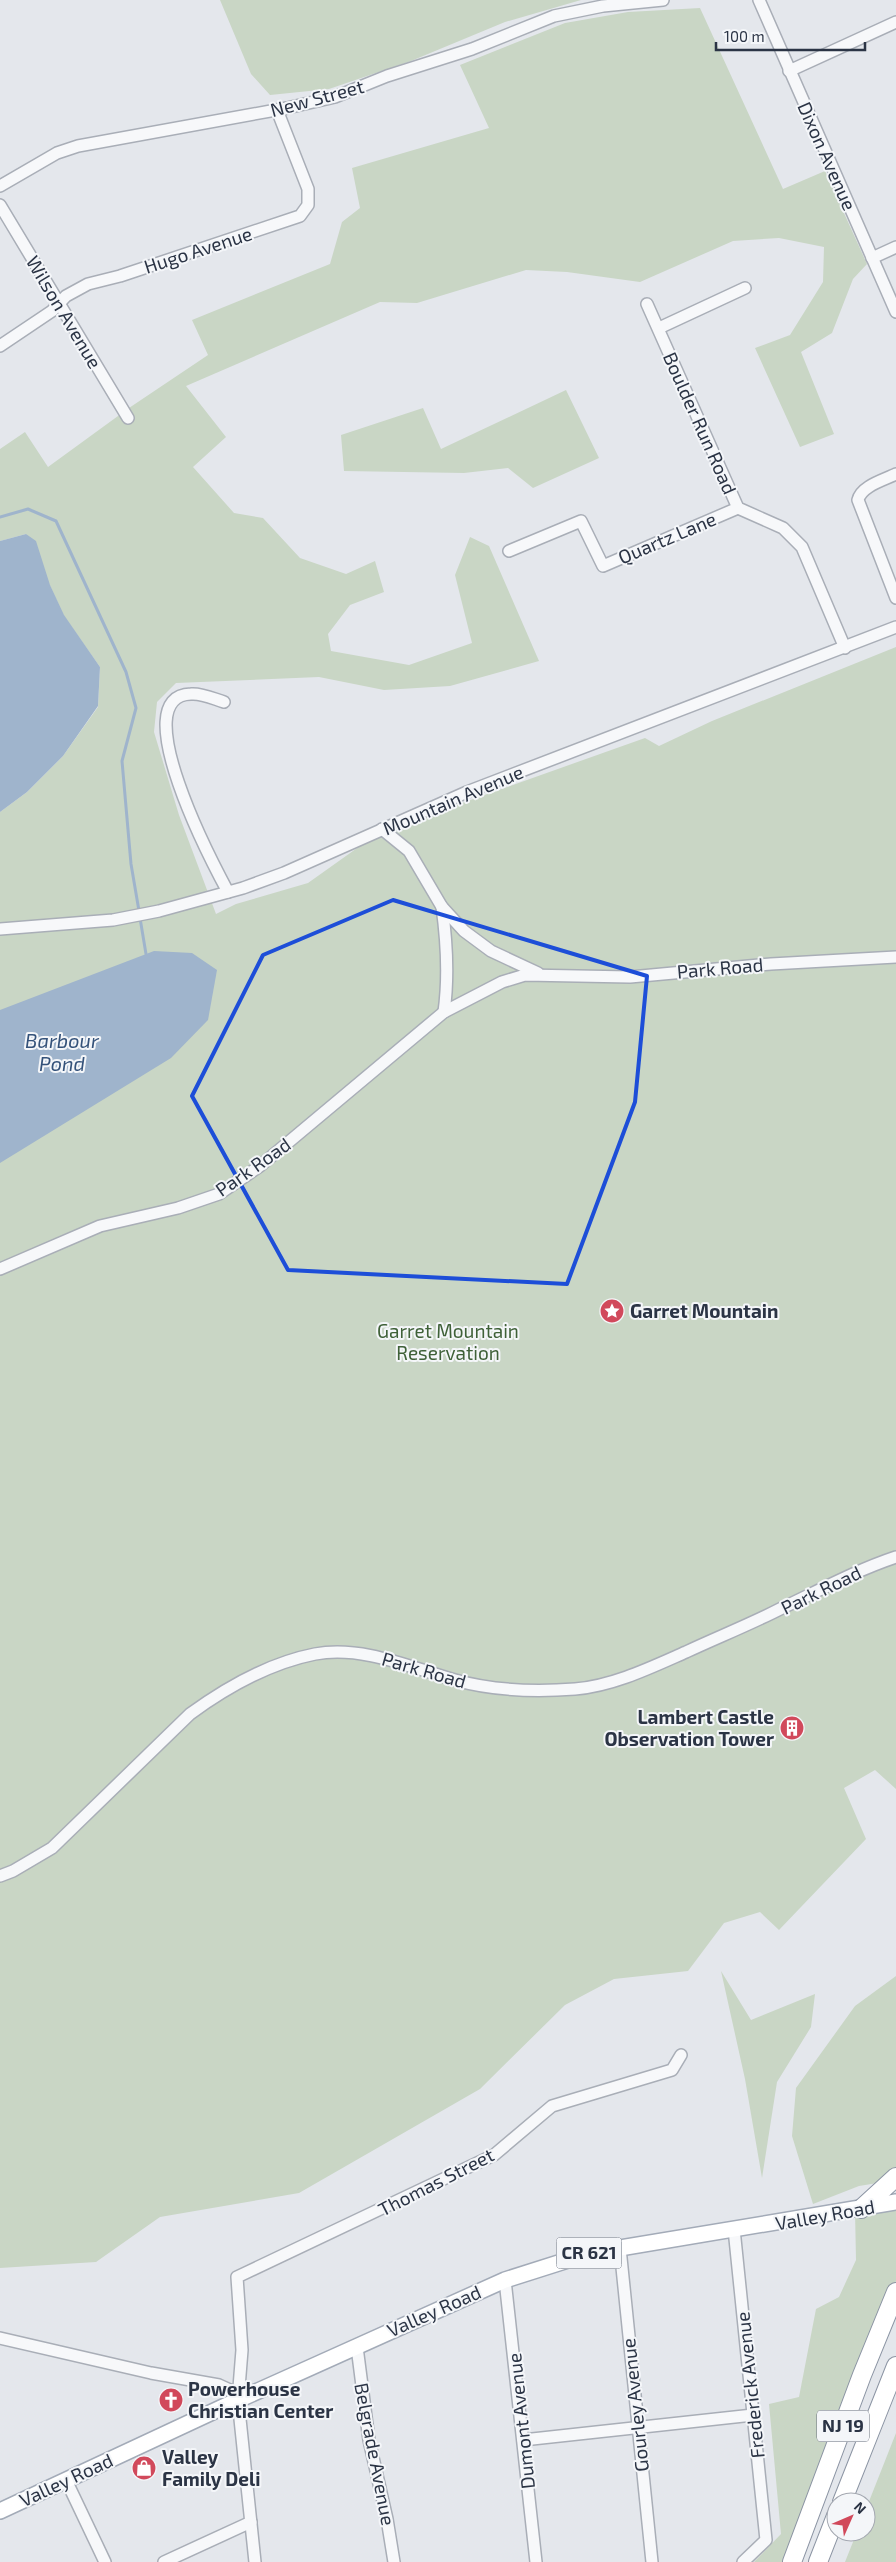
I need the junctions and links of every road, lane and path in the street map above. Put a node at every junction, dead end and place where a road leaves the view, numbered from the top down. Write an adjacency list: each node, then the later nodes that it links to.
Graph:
1 (663, 0): 6 (street, New Street)
2 (759, 0): 5 (street, Dixon Avenue)
3 (894, 23): 4 (street); 5 (street)
4 (896, 35)
5 (789, 71): 10 (street, Dixon Avenue)
6 (277, 110): 7 (street, New Street); 12 (street, Hugo Avenue)
7 (0, 186)
8 (0, 205): 12 (street, Wilson Avenue)
9 (896, 246): 10 (street)
10 (872, 258): 14 (street, Dixon Avenue)
11 (745, 288): 15 (street)
12 (59, 303): 16 (street, Hugo Avenue); 17 (street, Wilson Avenue)
13 (647, 304): 15 (street, Boulder Run Road)
14 (896, 312)
15 (659, 328): 19 (street, Boulder Run Road)
16 (0, 346)
17 (128, 418)
18 (896, 474): 21 (street)
19 (738, 508): 20 (street, Quartz Lane); 23 (street, Boulder Run Road)
20 (509, 551)
21 (896, 598)
22 (896, 627): 23 (street, Mountain Avenue)
23 (845, 648): 25 (street, Mountain Avenue)
24 (224, 702): 26 (street)
25 (382, 829): 26 (street, Mountain Avenue); 27 (street, Park Road)
26 (228, 892): 28 (street, Mountain Avenue)
27 (442, 907): 30 (street, Park Road); 31 (street, Park Road)
28 (0, 929)
29 (896, 957): 30 (street, Park Road)
30 (545, 975): 31 (street, Park Road)
31 (444, 1012): 32 (street, Park Road)
32 (0, 1269)
33 (896, 1557): 34 (street, Park Road)
34 (0, 1876)
35 (681, 2055): 46 (street, Thomas Street)
36 (896, 2177): 38 (highway)
37 (896, 2202): 38 (main road, Valley Road / CR 621)
38 (861, 2209): 39 (main road, Valley Road / CR 621)
39 (734, 2230): 40 (main road, Valley Road / CR 621); 47 (street, Frederick Avenue)
40 (620, 2248): 41 (main road, Valley Road / CR 621); 48 (street, Gourley Avenue)
41 (505, 2280): 44 (main road, Valley Road / CR 621); 49 (street, Dumont Avenue)
42 (896, 2292): 62 (highway, NJ 19)
43 (0, 2338): 46 (street)
44 (357, 2347): 46 (main road, Valley Road / CR 621); 58 (street, Belgrade Avenue)
45 (896, 2366): 51 (highway, NJ 19)
46 (238, 2400): 50 (main road, Valley Road / CR 621); 53 (street)
47 (753, 2415): 48 (street); 61 (street, Frederick Avenue)
48 (637, 2428): 49 (street); 60 (street, Gourley Avenue)
49 (523, 2440): 59 (street, Dumont Avenue)
50 (66, 2480): 52 (main road, Valley Road / CR 621); 55 (street)
51 (846, 2492)
52 (0, 2511)
53 (251, 2522): 56 (street); 57 (street)
54 (826, 2542): 63 (highway)
55 (105, 2562)
56 (164, 2562)
57 (255, 2562)
58 (394, 2562)
59 (536, 2562)
60 (652, 2562)
61 (743, 2562)
62 (792, 2562)
63 (818, 2562)

